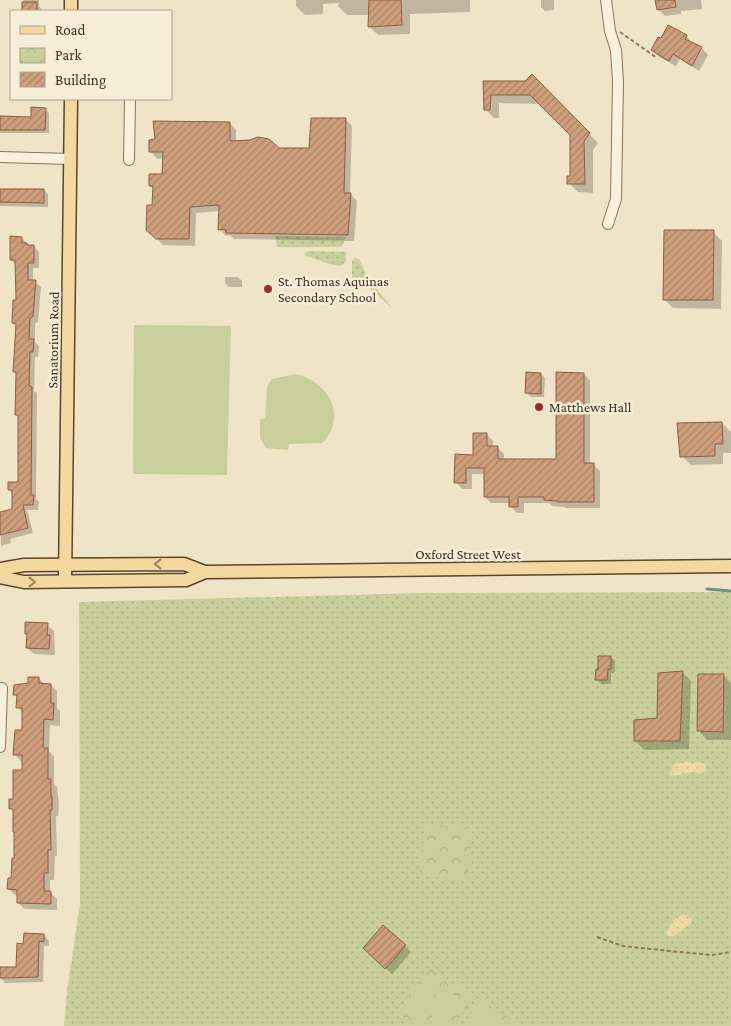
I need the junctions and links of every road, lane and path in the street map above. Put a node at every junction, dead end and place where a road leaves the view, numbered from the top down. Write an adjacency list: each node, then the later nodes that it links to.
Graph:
1 (606, 0): 2 (street)
2 (610, 25): 3 (path); 9 (street)
3 (657, 58)
4 (71, 100): 7 (main road, Sanatorium Road)
5 (130, 100): 8 (street)
6 (0, 157): 7 (street)
7 (71, 159): 10 (main road, Sanatorium Road)
8 (129, 160)
9 (608, 224)
10 (65, 564): 12 (main road, Oxford Street West); 13 (main road, Oxford Street West, one-way to 10); 15 (main road, Sanatorium Road)
11 (731, 566): 13 (main road, Oxford Street West)
12 (0, 569)
13 (205, 572): 15 (main road, Oxford Street West)
14 (0, 577): 15 (main road, Oxford Street West, one-way to 15)
15 (65, 581)
16 (2, 688): 17 (street)
17 (0, 743): 18 (street)
18 (0, 748)
19 (597, 937): 20 (path)
20 (731, 952)

